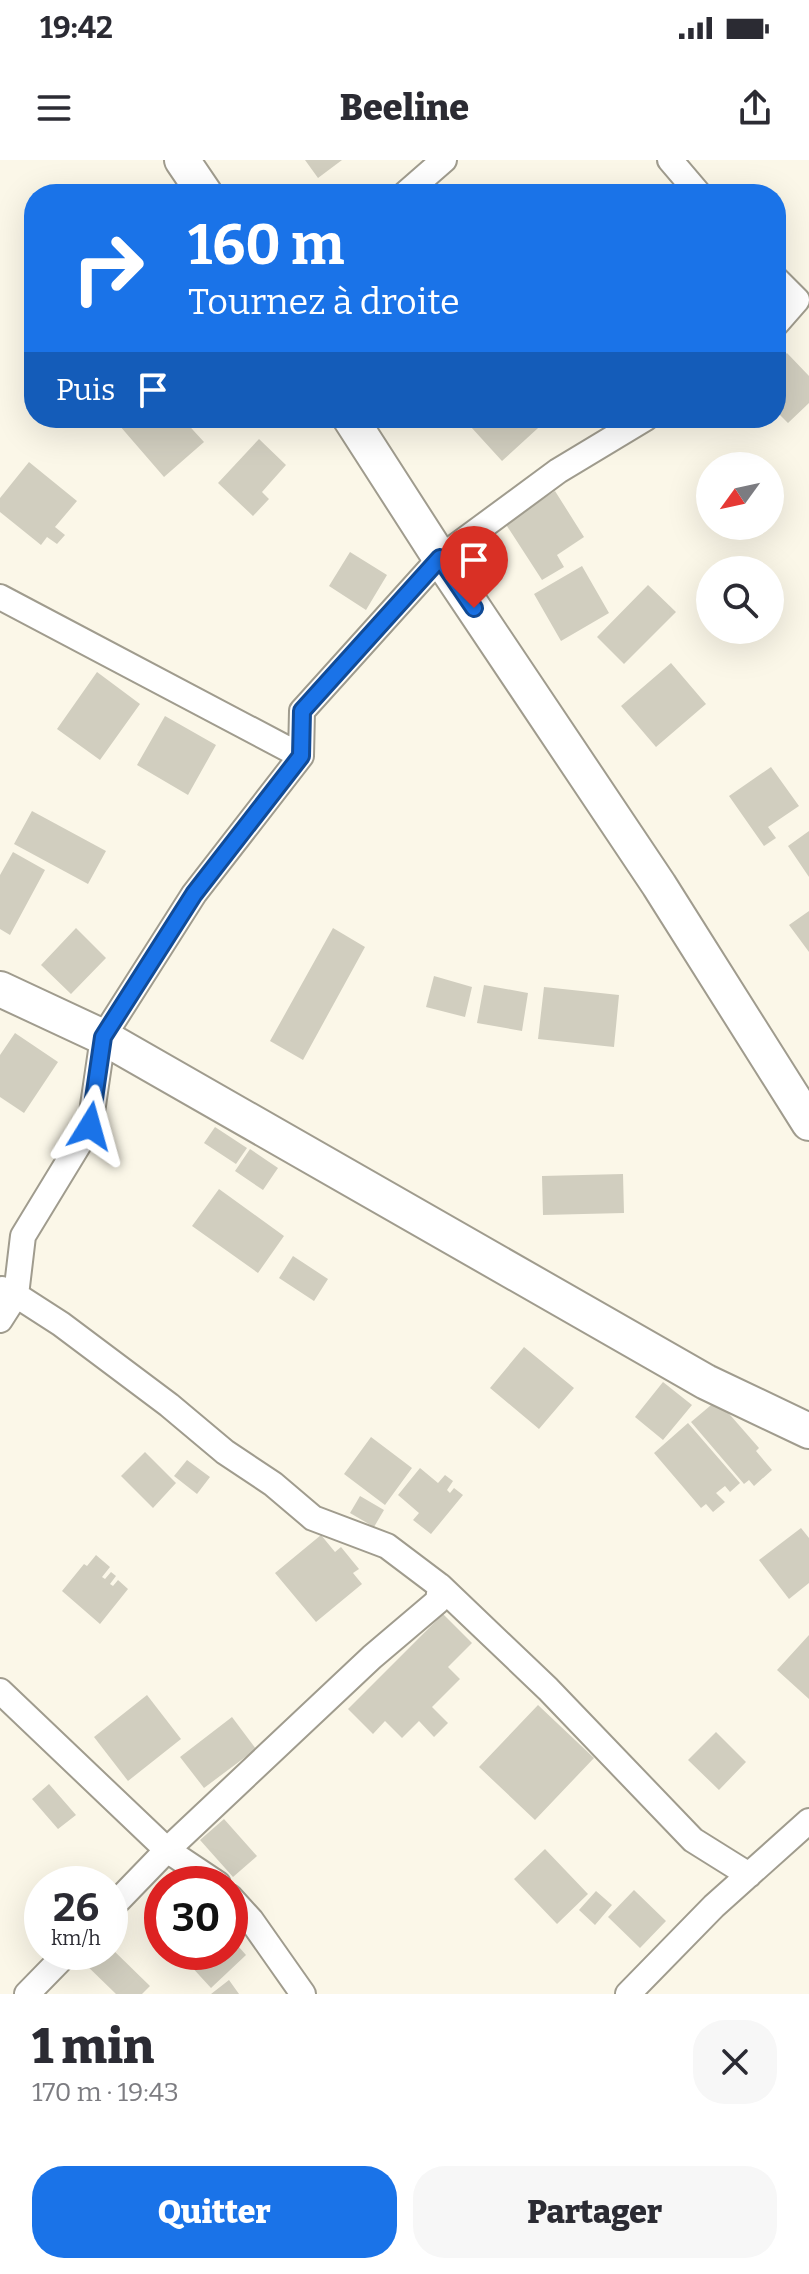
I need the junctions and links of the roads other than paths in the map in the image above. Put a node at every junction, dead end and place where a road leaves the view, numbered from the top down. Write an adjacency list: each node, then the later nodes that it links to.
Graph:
1 (182, 160): 4 (main road)
2 (444, 160): 5 (street)
3 (670, 160): 6 (street)
4 (198, 184)
5 (416, 184)
6 (690, 184)
7 (786, 289): 8 (street)
8 (786, 313)
9 (356, 428): 11 (main road)
10 (629, 428): 11 (street)
11 (440, 558): 13 (street); 16 (main road)
12 (0, 597): 13 (street)
13 (301, 756): 15 (street)
14 (0, 989): 15 (main road)
15 (103, 1037): 17 (street); 19 (main road)
16 (809, 1123)
17 (8, 1291): 18 (street); 20 (street)
18 (0, 1320)
19 (809, 1431)
20 (440, 1586): 23 (street); 25 (street)
21 (0, 1691): 23 (street)
22 (809, 1821): 25 (street)
23 (167, 1850): 24 (street); 26 (street)
24 (191, 1866)
25 (749, 1875): 31 (street)
26 (128, 1890)
27 (248, 1917): 30 (street)
28 (50, 1970): 29 (street)
29 (27, 1994)
30 (303, 1994)
31 (628, 1994)

